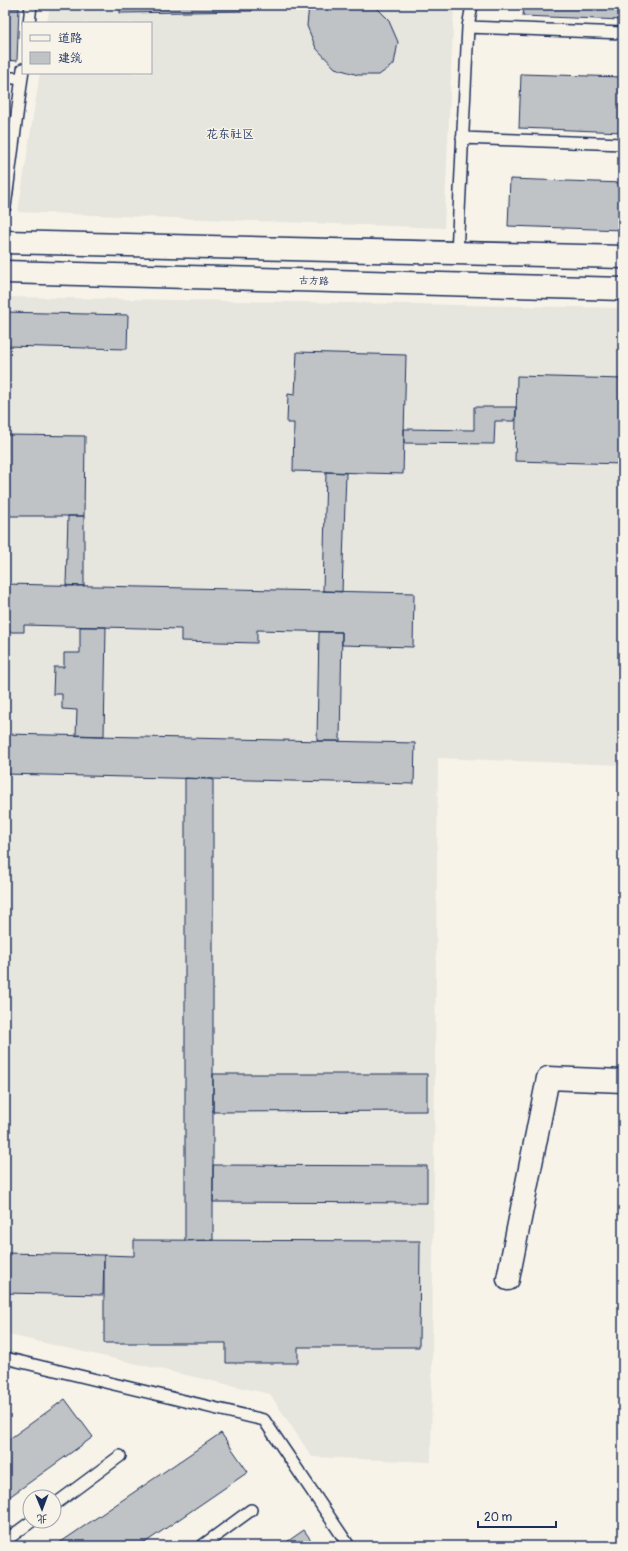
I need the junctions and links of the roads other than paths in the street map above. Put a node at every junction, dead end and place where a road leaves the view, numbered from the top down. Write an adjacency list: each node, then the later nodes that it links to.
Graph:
1 (31, 5): 3 (lane)
2 (472, 5): 4 (lane)
3 (29, 22)
4 (468, 27): 5 (lane); 8 (lane)
5 (623, 33)
6 (22, 74): 7 (lane); 10 (lane)
7 (5, 78)
8 (462, 138): 9 (lane); 12 (lane)
9 (623, 144)
10 (5, 207)
11 (5, 242): 12 (street)
12 (457, 253): 13 (street)
13 (623, 257)
14 (5, 272): 15 (street, 古方路)
15 (623, 289)
16 (623, 1081): 17 (street)
17 (508, 1279)
18 (5, 1358): 25 (lane)
19 (120, 1456): 20 (lane)
20 (62, 1499)
21 (251, 1510): 24 (lane)
22 (22, 1528): 23 (lane)
23 (5, 1541)
24 (202, 1546)
25 (349, 1546)

